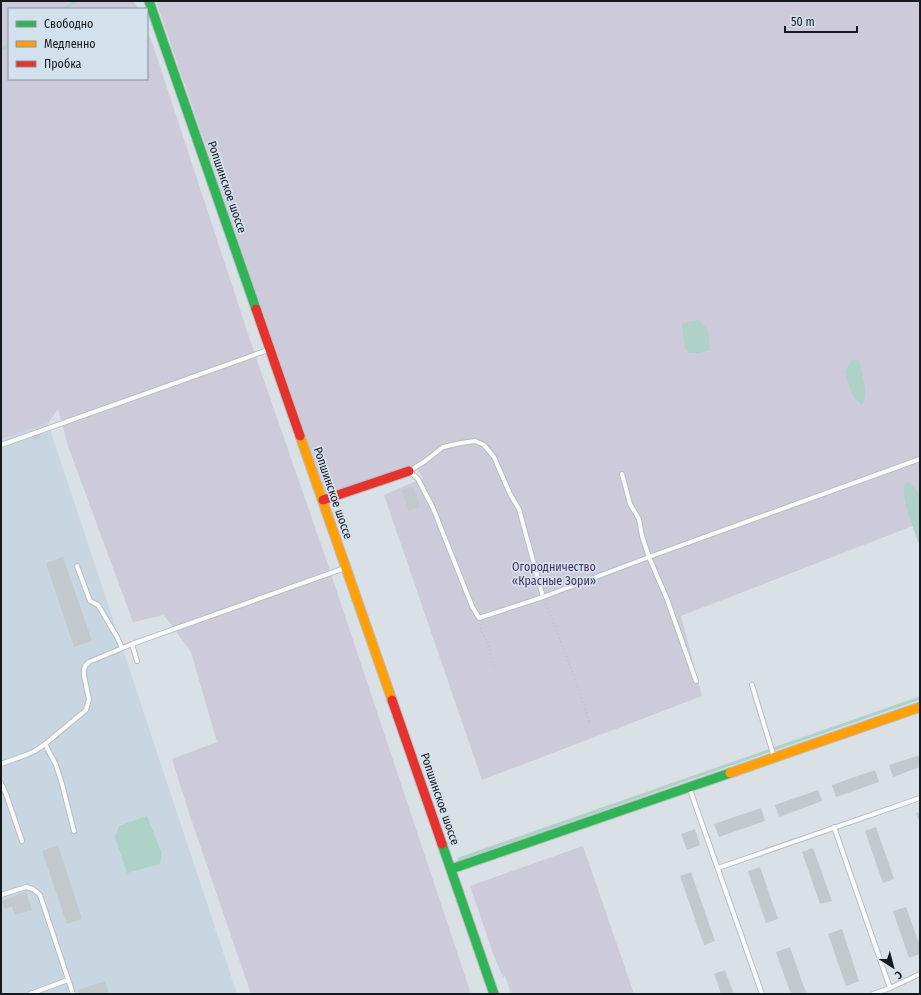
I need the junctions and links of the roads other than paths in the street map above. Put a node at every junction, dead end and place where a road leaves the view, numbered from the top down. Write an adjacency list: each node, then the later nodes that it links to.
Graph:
1 (149, 1): 2 (main road, Ропшинское шоссе)
2 (270, 349): 3 (lane); 7 (main road, Ропшинское шоссе)
3 (1, 445)
4 (920, 459): 8 (lane)
5 (409, 471): 7 (main road); 11 (lane); 11 (lane)
6 (622, 474): 8 (lane)
7 (323, 500): 10 (main road, Ропшинское шоссе)
8 (648, 557): 11 (lane); 15 (lane)
9 (78, 566): 13 (lane)
10 (346, 567): 12 (lane); 28 (main road, Ропшинское шоссе)
11 (543, 597)
12 (132, 644): 13 (lane); 14 (lane)
13 (122, 648): 18 (lane)
14 (137, 661)
15 (696, 681)
16 (752, 685): 19 (lane)
17 (920, 707): 19 (main road)
18 (45, 744): 20 (lane); 25 (lane)
19 (774, 758): 22 (main road)
20 (1, 764)
21 (1, 783): 26 (lane)
22 (689, 787): 27 (lane); 28 (main road)
23 (920, 798): 24 (lane)
24 (834, 827): 27 (lane); 32 (lane)
25 (74, 831)
26 (22, 841)
27 (718, 868): 36 (lane)
28 (451, 869): 35 (main road, Ропшинское шоссе)
29 (1, 895): 31 (lane)
30 (920, 974): 32 (lane)
31 (68, 980): 33 (lane); 34 (lane)
32 (890, 988): 37 (lane)
33 (30, 994)
34 (72, 994)
35 (494, 994)
36 (762, 994)
37 (873, 994)

